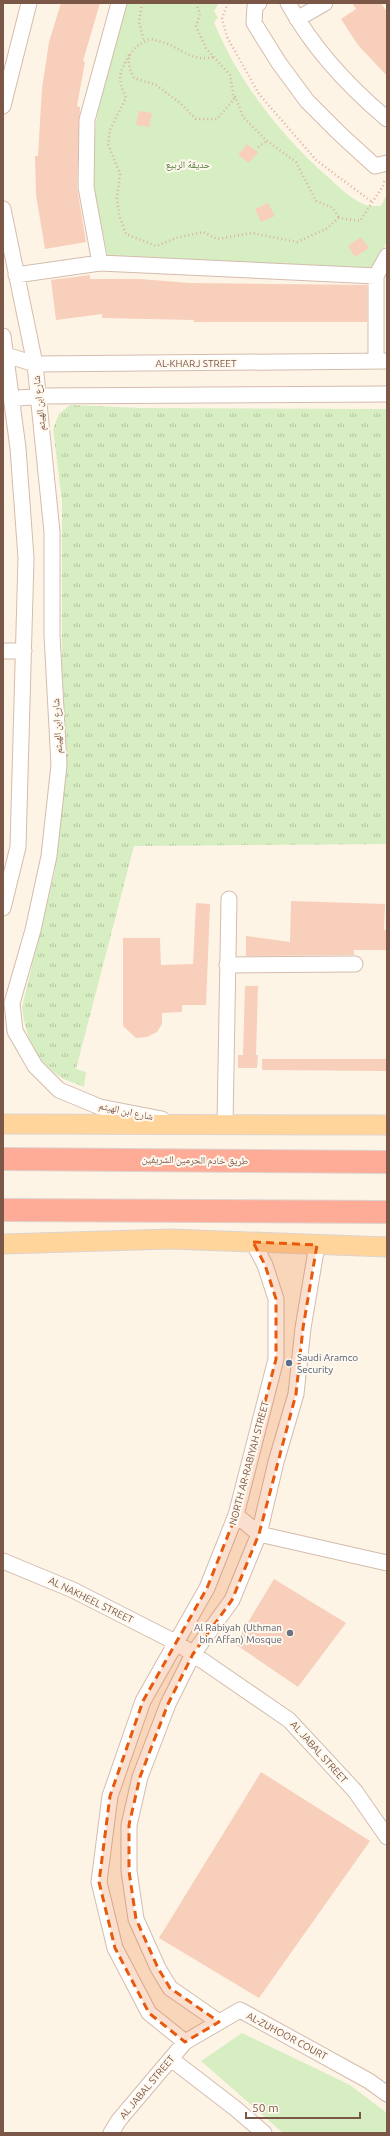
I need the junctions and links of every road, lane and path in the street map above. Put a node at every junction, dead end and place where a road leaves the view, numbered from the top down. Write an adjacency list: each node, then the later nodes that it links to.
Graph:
1 (29, 3): 14 (street)
2 (119, 3): 23 (street)
3 (142, 3): 10 (path)
4 (196, 3): 12 (path)
5 (228, 3): 19 (path)
6 (259, 3): 18 (street)
7 (288, 3): 9 (street)
8 (325, 3): 9 (street)
9 (297, 19): 15 (street)
10 (144, 41): 11 (path); 12 (path)
11 (129, 55): 13 (path); 21 (path)
12 (214, 57): 13 (path)
13 (232, 90): 16 (path)
14 (3, 106)
15 (387, 119)
16 (267, 141): 17 (path); 21 (path)
17 (258, 147)
18 (386, 169): 19 (path)
19 (372, 202): 21 (path)
20 (3, 209): 24 (street, شارع ابن الهيثم)
21 (339, 218)
22 (387, 256): 25 (street)
23 (100, 263): 24 (street); 25 (street)
24 (16, 275): 29 (street, شارع ابن الهيثم)
25 (376, 276): 28 (street)
26 (3, 336): 27 (street)
27 (6, 355): 29 (street, AL-KHARJ STREET); 32 (street)
28 (382, 361): 29 (street, AL-KHARJ STREET)
29 (35, 364): 31 (street, شارع ابن الهيثم)
30 (387, 394): 31 (street)
31 (38, 396): 32 (street); 43 (street, شارع ابن الهيثم)
32 (11, 399): 34 (street)
33 (3, 651): 34 (street)
34 (24, 651): 35 (street)
35 (6, 888): 37 (street)
36 (229, 899): 39 (street)
37 (3, 908)
38 (355, 964): 39 (street)
39 (227, 965): 44 (street)
40 (3, 1117): 42 (main road)
41 (3, 1124): 42 (main road)
42 (57, 1124): 43 (main road)
43 (191, 1124): 44 (main road)
44 (225, 1124): 45 (main road)
45 (387, 1125)
46 (3, 1159): 47 (highway, طريق خادم الحرمين الشريفين)
47 (387, 1162)
48 (3, 1210): 49 (highway)
49 (387, 1212)
50 (253, 1242): 51 (main road); 52 (main road); 54 (street, NORTH AR-RABIYAH STREET)
51 (3, 1244)
52 (317, 1245): 53 (main road); 55 (street)
53 (387, 1247)
54 (236, 1515): 55 (street); 58 (street, NORTH AR-RABIYAH STREET)
55 (259, 1534): 57 (street); 59 (street)
56 (3, 1561): 58 (street, AL NAKHEEL STREET)
57 (387, 1563)
58 (176, 1643): 59 (street, AL JABAL STREET); 62 (street, NORTH AR-RABIYAH STREET)
59 (193, 1654): 60 (street, AL JABAL STREET); 61 (street)
60 (387, 1837)
61 (219, 2022): 62 (street, AL-ZUHOOR COURT); 64 (street, AL-ZUHOOR COURT)
62 (185, 2042): 63 (street, AL JABAL STREET)
63 (171, 2059): 65 (street, AL JABAL STREET); 66 (street)
64 (387, 2094)
65 (111, 2133)
66 (264, 2133)

